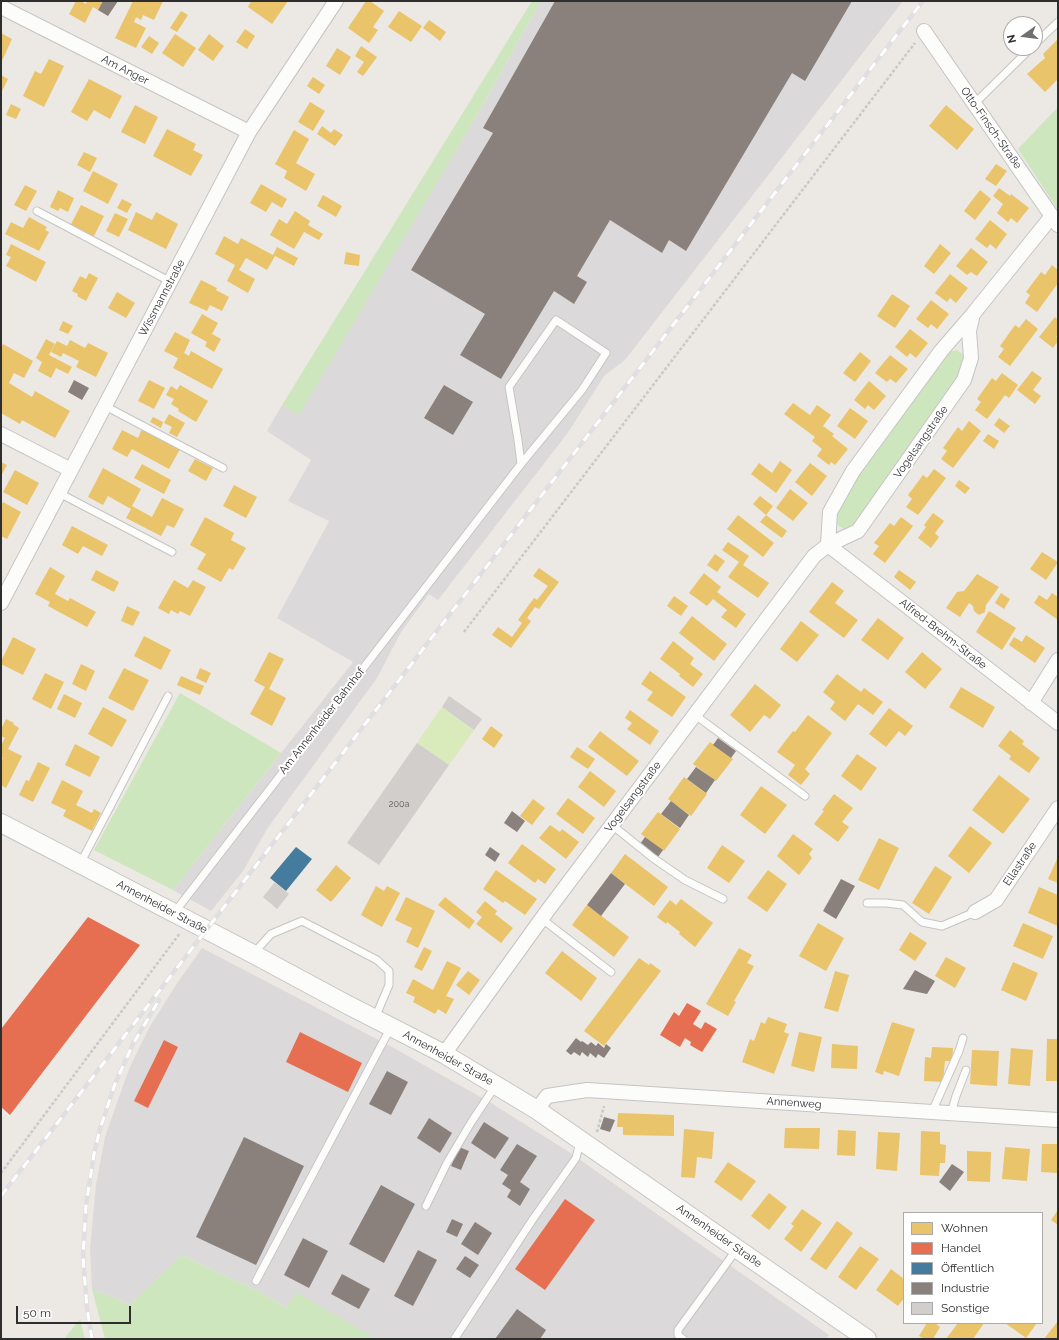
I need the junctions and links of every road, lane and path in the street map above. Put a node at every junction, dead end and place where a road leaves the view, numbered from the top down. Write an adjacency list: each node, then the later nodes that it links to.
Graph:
1 (336, 1): 8 (street, Wissmannstraße)
2 (1, 7): 8 (street, Am Anger)
3 (1058, 22): 5 (lane)
4 (924, 31): 7 (street, Otto-Finsch-Straße); 22 (path)
5 (1043, 36)
6 (1023, 56): 7 (lane)
7 (974, 104): 10 (street, Otto-Finsch-Straße)
8 (249, 132): 11 (street, Wissmannstraße)
9 (37, 211): 11 (lane)
10 (1055, 220): 12 (street, Vogelsangstraße)
11 (170, 282): 13 (street, Wissmannstraße)
12 (973, 314): 19 (street, Vogelsangstraße); 19 (street, Vogelsangstraße)
13 (105, 406): 16 (lane); 17 (street, Wissmannstraße)
14 (1, 434): 17 (street)
15 (521, 464): 15 (lane, Am Annenheider Bahnhof); 36 (lane, Am Annenheider Bahnhof)
16 (222, 468)
17 (71, 470): 18 (street, Wissmannstraße)
18 (59, 493): 20 (lane); 21 (street, Wissmannstraße)
19 (828, 545): 25 (street, Alfred-Brehm-Straße); 26 (street, Vogelsangstraße)
20 (172, 552)
21 (1, 603)
22 (464, 632)
23 (1058, 660): 25 (street)
24 (168, 696): 32 (lane)
25 (1030, 703): 27 (street, Alfred-Brehm-Straße)
26 (694, 715): 28 (lane); 31 (street, Vogelsangstraße)
27 (1058, 723)
28 (805, 796)
29 (1058, 808): 35 (street, Ellastraße)
30 (1, 823): 32 (street, Annenheider Straße)
31 (612, 825): 33 (lane); 37 (street, Vogelsangstraße)
32 (80, 864): 36 (street, Annenheider Straße)
33 (723, 898)
34 (867, 903): 35 (lane)
35 (975, 912)
36 (181, 917): 38 (street, Annenheider Straße); 51 (path)
37 (542, 919): 39 (lane); 42 (street, Vogelsangstraße)
38 (253, 954): 40 (street, Annenheider Straße); 40 (lane)
39 (611, 972)
40 (383, 1023): 42 (street, Annenheider Straße); 54 (lane)
41 (963, 1038): 47 (lane)
42 (444, 1054): 44 (street, Annenheider Straße)
43 (966, 1070): 48 (lane)
44 (496, 1085): 46 (street, Annenheider Straße); 52 (lane)
45 (607, 1091): 46 (street, Annenweg); 47 (street, Annenweg); 50 (path)
46 (537, 1110): 50 (street, Annenheider Straße)
47 (932, 1112): 48 (street, Annenweg)
48 (951, 1113): 49 (street, Annenweg)
49 (1058, 1120)
50 (584, 1143): 53 (street, Annenheider Straße); 55 (lane)
51 (1, 1173)
52 (426, 1206)
53 (737, 1248): 56 (lane); 57 (street, Annenheider Straße)
54 (256, 1281)
55 (455, 1338)
56 (683, 1339)
57 (867, 1339)

